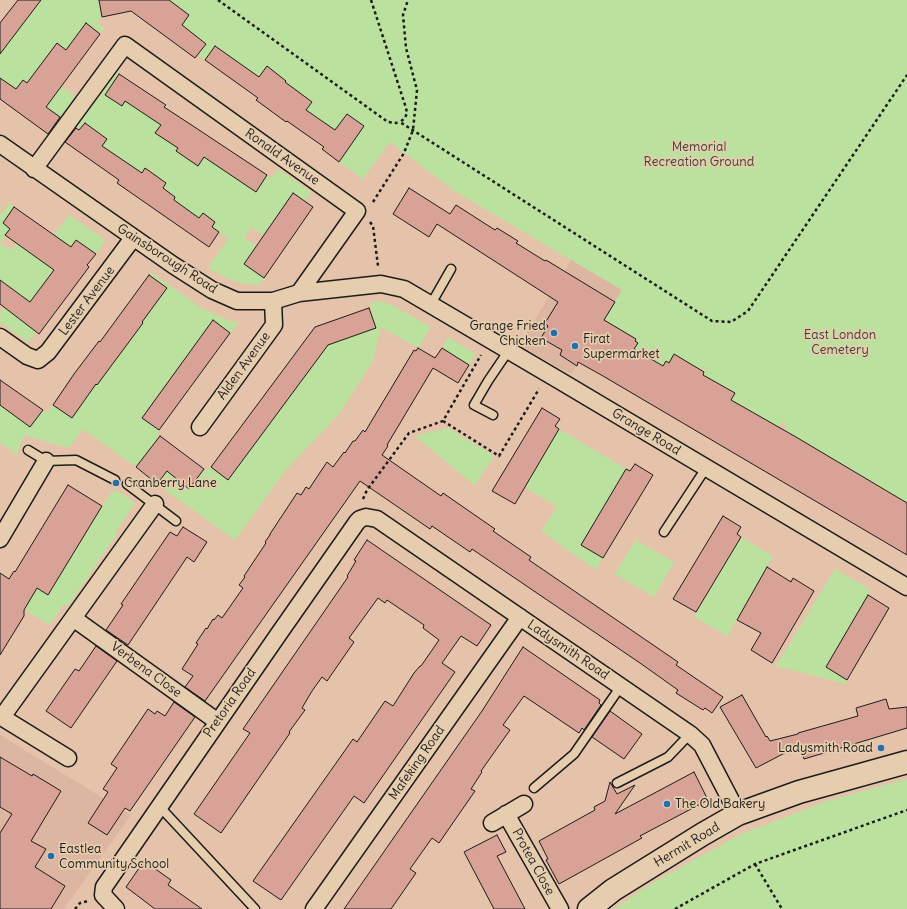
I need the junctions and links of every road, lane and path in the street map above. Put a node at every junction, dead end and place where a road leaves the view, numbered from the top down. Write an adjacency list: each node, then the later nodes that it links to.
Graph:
1 (218, 0): 5 (path)
2 (371, 0): 5 (path)
3 (408, 0): 6 (path)
4 (907, 75): 6 (path)
5 (400, 122): 6 (path)
6 (413, 130): 9 (path)
7 (0, 144): 8 (street, Gainsborough Road)
8 (34, 168): 11 (street, Gainsborough Road); 14 (street, Ronald Avenue)
9 (371, 206)
10 (369, 221): 13 (path)
11 (133, 238): 15 (street, Gainsborough Road); 17 (street, Lester Avenue)
12 (451, 270): 16 (lane)
13 (381, 284): 14 (street, Gainsborough Road); 16 (street, Grange Road)
14 (299, 293): 15 (street, Gainsborough Road)
15 (273, 300): 21 (street, Alden Avenue)
16 (431, 304): 18 (street, Grange Road)
17 (0, 337)
18 (491, 339): 19 (street, Grange Road); 27 (path)
19 (509, 350): 20 (lane); 24 (street, Grange Road)
20 (493, 415)
21 (200, 427)
22 (28, 450): 23 (lane)
23 (46, 461): 25 (lane); 32 (street)
24 (706, 468): 31 (lane); 33 (street, Grange Road)
25 (114, 480)
26 (127, 484): 28 (lane)
27 (363, 500)
28 (155, 504): 30 (lane); 35 (street)
29 (366, 517): 34 (street, Ladysmith Road); 38 (street, Pretoria Road)
30 (176, 521)
31 (664, 532)
32 (0, 540)
33 (907, 587)
34 (520, 617): 36 (street, Ladysmith Road); 53 (street, Mafeking Road)
35 (73, 618): 37 (street); 38 (street, Verbena Close)
36 (621, 686): 39 (street, Ladysmith Road); 43 (lane)
37 (1, 716): 40 (street)
38 (218, 722): 45 (street, Pretoria Road)
39 (690, 734): 42 (lane); 48 (street, Ladysmith Road)
40 (68, 758)
41 (907, 762): 48 (street, Hermit Road)
42 (617, 783)
43 (534, 788)
44 (524, 804): 47 (street, Protea Close)
45 (160, 807): 51 (street, Pretoria Road); 52 (lane)
46 (907, 810): 50 (path)
47 (506, 814): 49 (street, Protea Close); 54 (street, Protea Close)
48 (738, 814): 55 (street, Hermit Road)
49 (492, 823)
50 (755, 864): 56 (path); 57 (path)
51 (116, 909)
52 (255, 909)
53 (314, 909)
54 (560, 909)
55 (589, 909)
56 (675, 909)
57 (782, 909)

